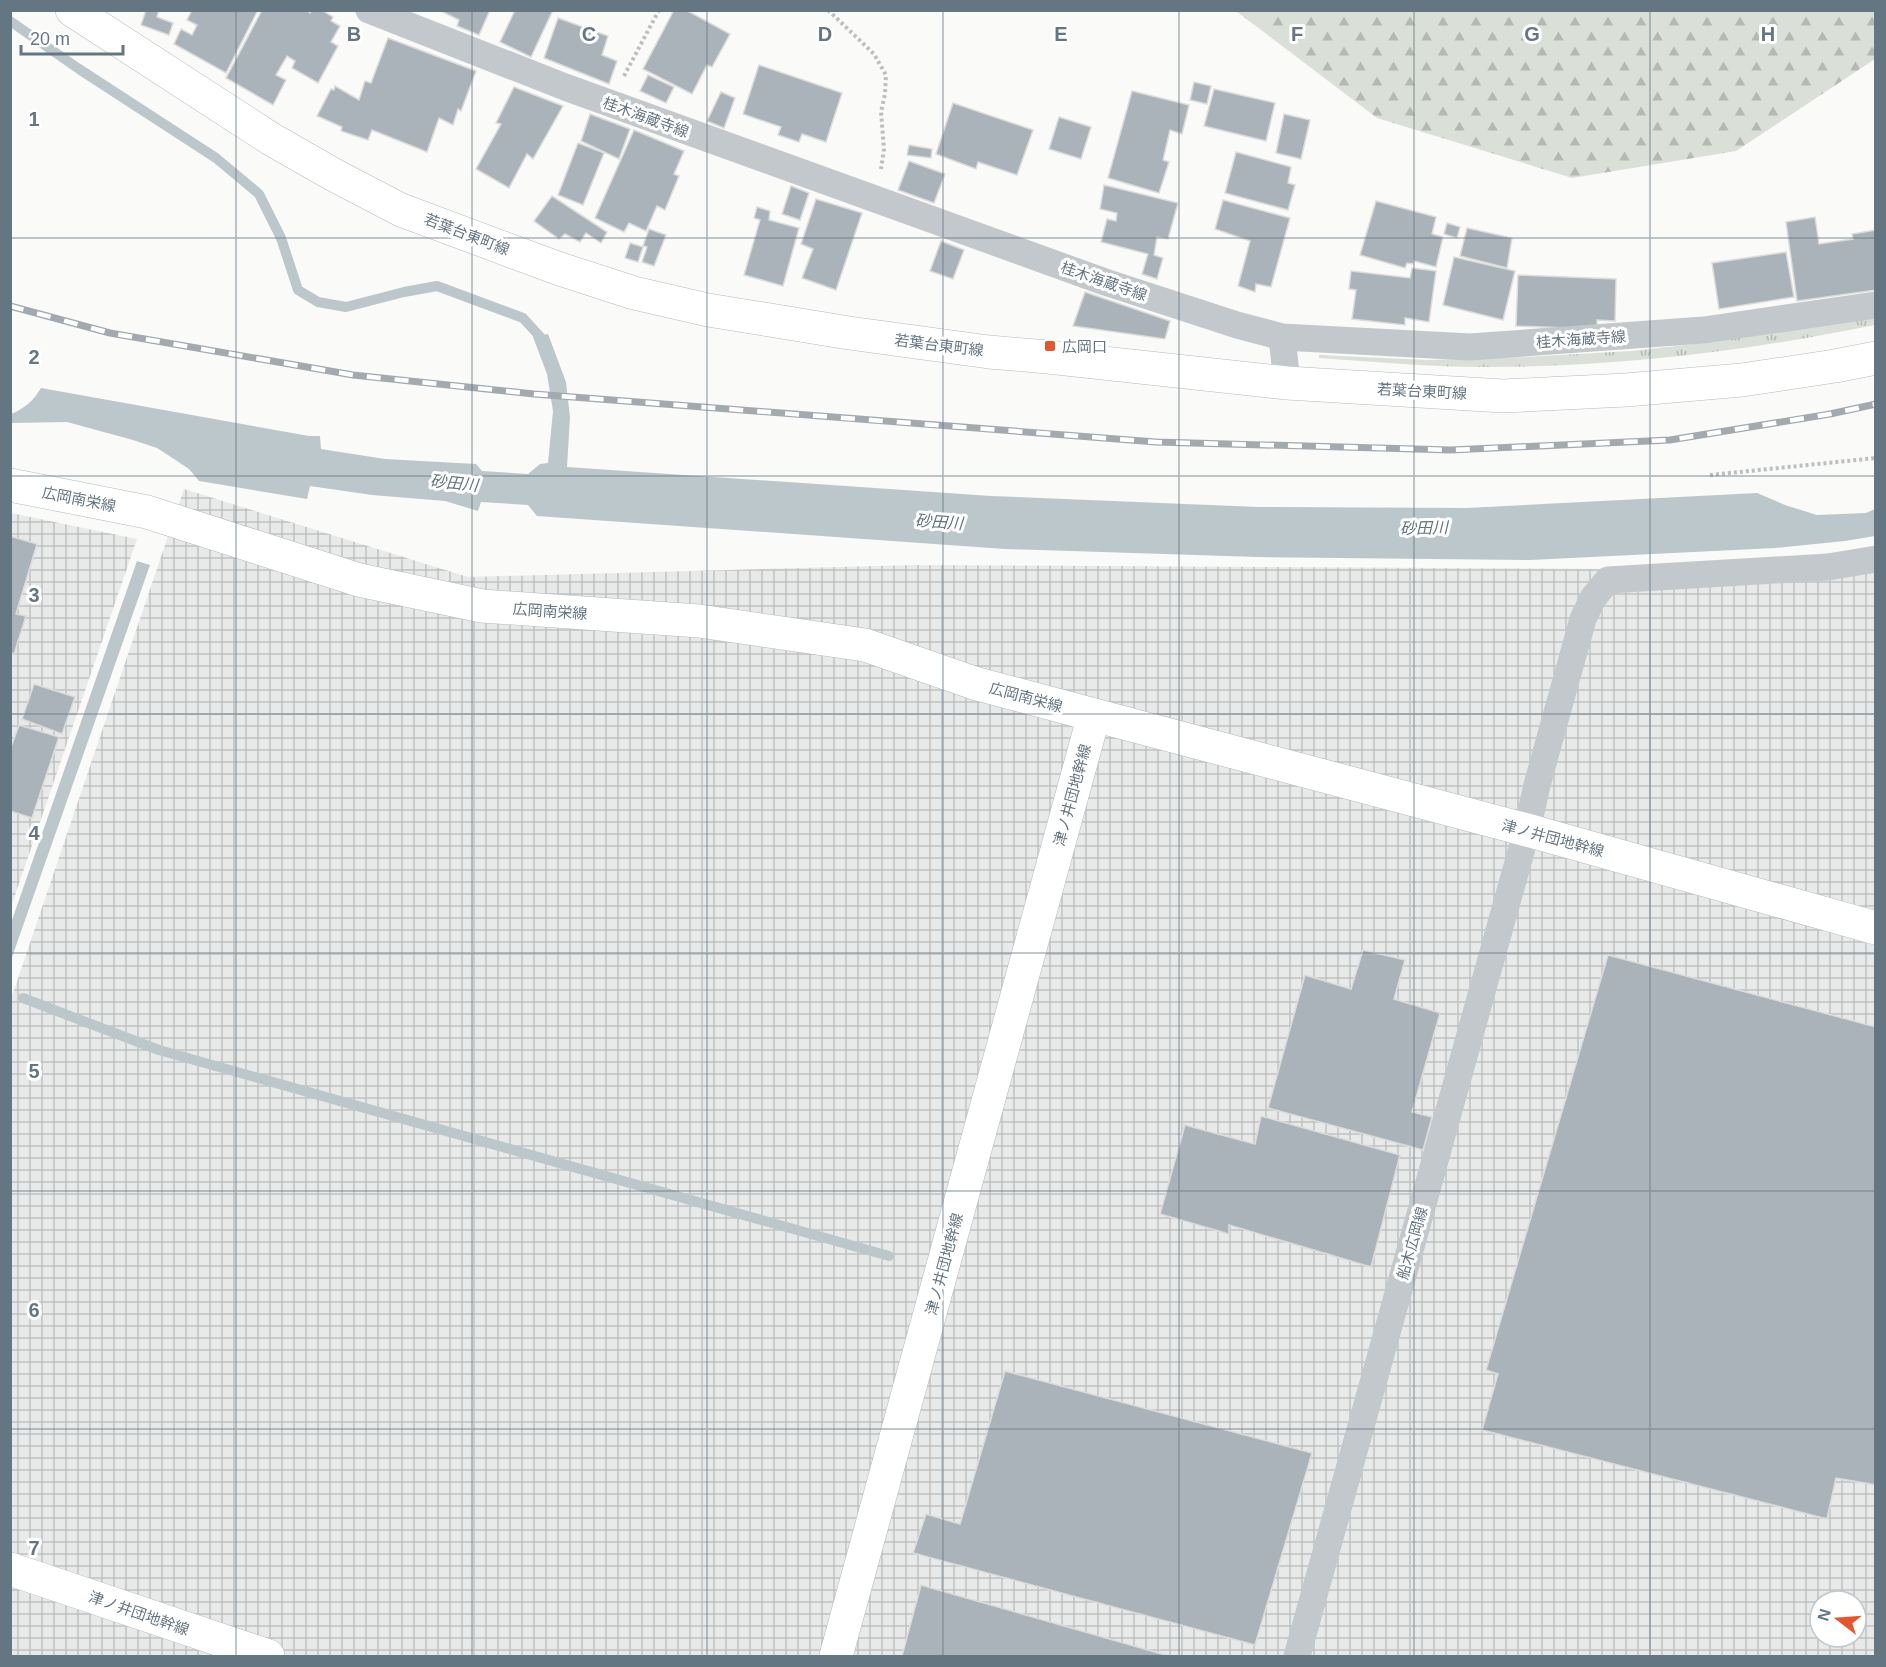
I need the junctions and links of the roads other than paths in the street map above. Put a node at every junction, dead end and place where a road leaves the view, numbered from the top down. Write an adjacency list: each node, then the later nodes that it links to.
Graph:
1 (72, 10): 6 (street, 若葉台東町線)
2 (369, 10): 4 (street, 桂木海蔵寺線)
3 (1875, 305): 4 (street, 桂木海蔵寺線)
4 (1282, 337): 6 (street)
5 (1875, 358): 6 (street, 若葉台東町線)
6 (1287, 383)
7 (10, 485): 9 (street, 広岡南栄線)
8 (1875, 559): 10 (street, 船木広岡線)
9 (1094, 714): 10 (street, 津ノ井団地幹線); 14 (street, 津ノ井団地幹線)
10 (1527, 830): 11 (street, 津ノ井団地幹線); 15 (street, 船木広岡線)
11 (1875, 928)
12 (10, 1569): 13 (street, 津ノ井団地幹線)
13 (268, 1656)
14 (836, 1656)
15 (1297, 1656)

